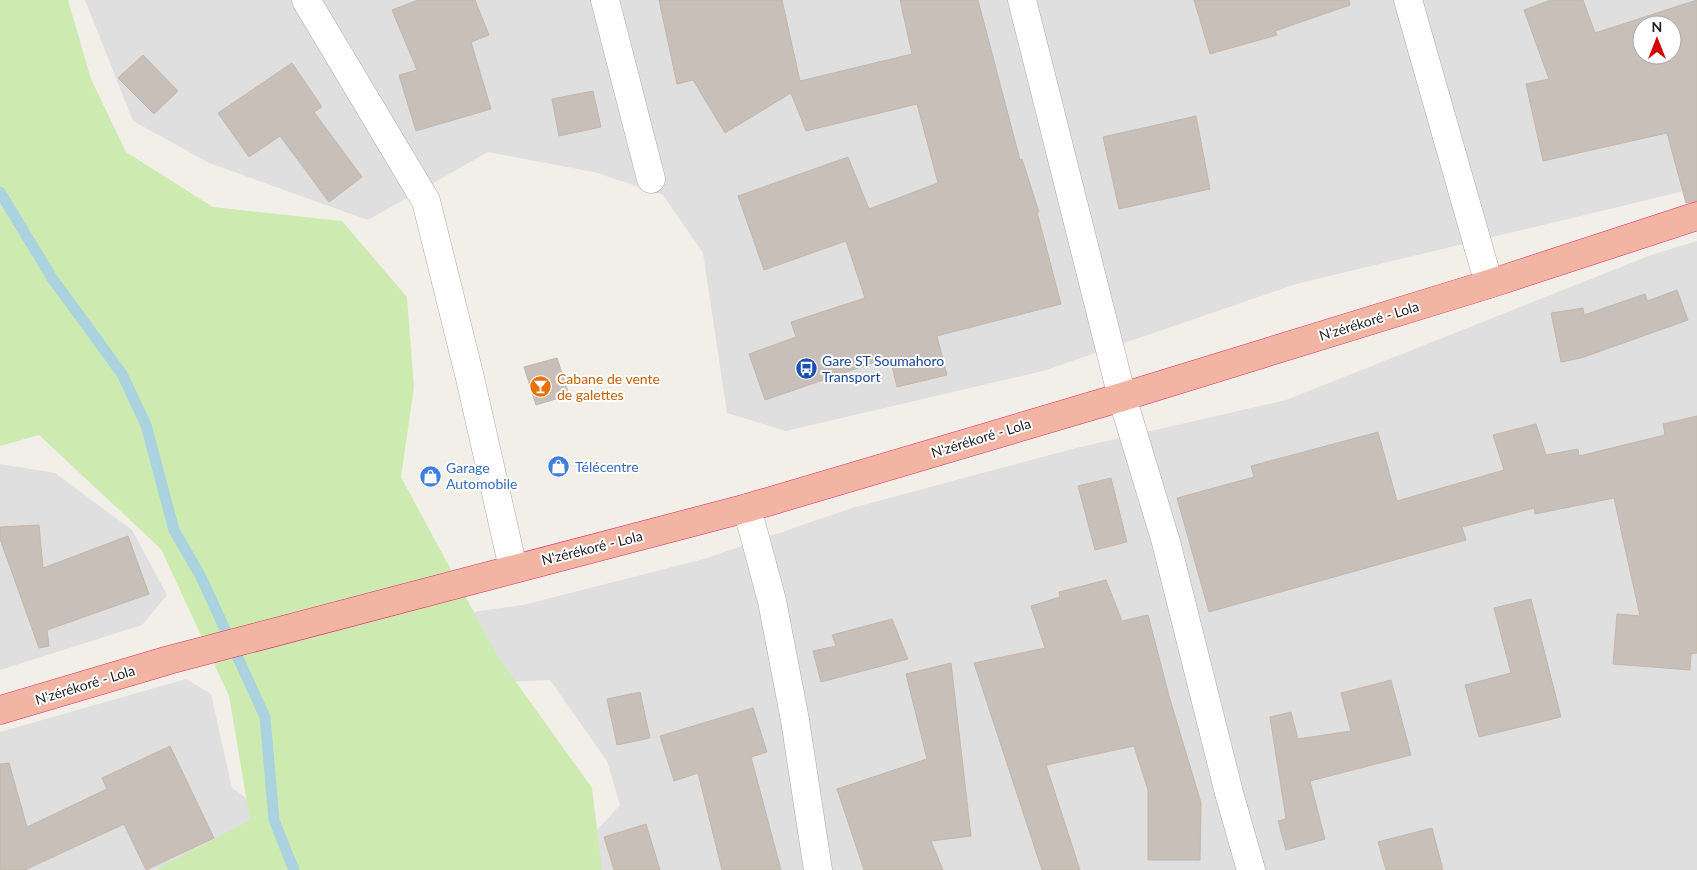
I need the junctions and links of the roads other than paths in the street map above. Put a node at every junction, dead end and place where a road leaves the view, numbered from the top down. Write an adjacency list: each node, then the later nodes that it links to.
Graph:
1 (306, 0): 10 (street)
2 (605, 0): 5 (street)
3 (1022, 0): 8 (street)
4 (1408, 0): 7 (street)
5 (651, 179)
6 (1697, 216): 7 (highway, N'zérékoré - Lola)
7 (1489, 284): 8 (highway, N'zérékoré - Lola)
8 (1122, 396): 9 (highway, N'zérékoré - Lola); 13 (street)
9 (748, 508): 10 (highway, N'zérékoré - Lola); 12 (street)
10 (513, 568): 11 (highway, N'zérékoré - Lola)
11 (0, 710)
12 (818, 870)
13 (1251, 870)

